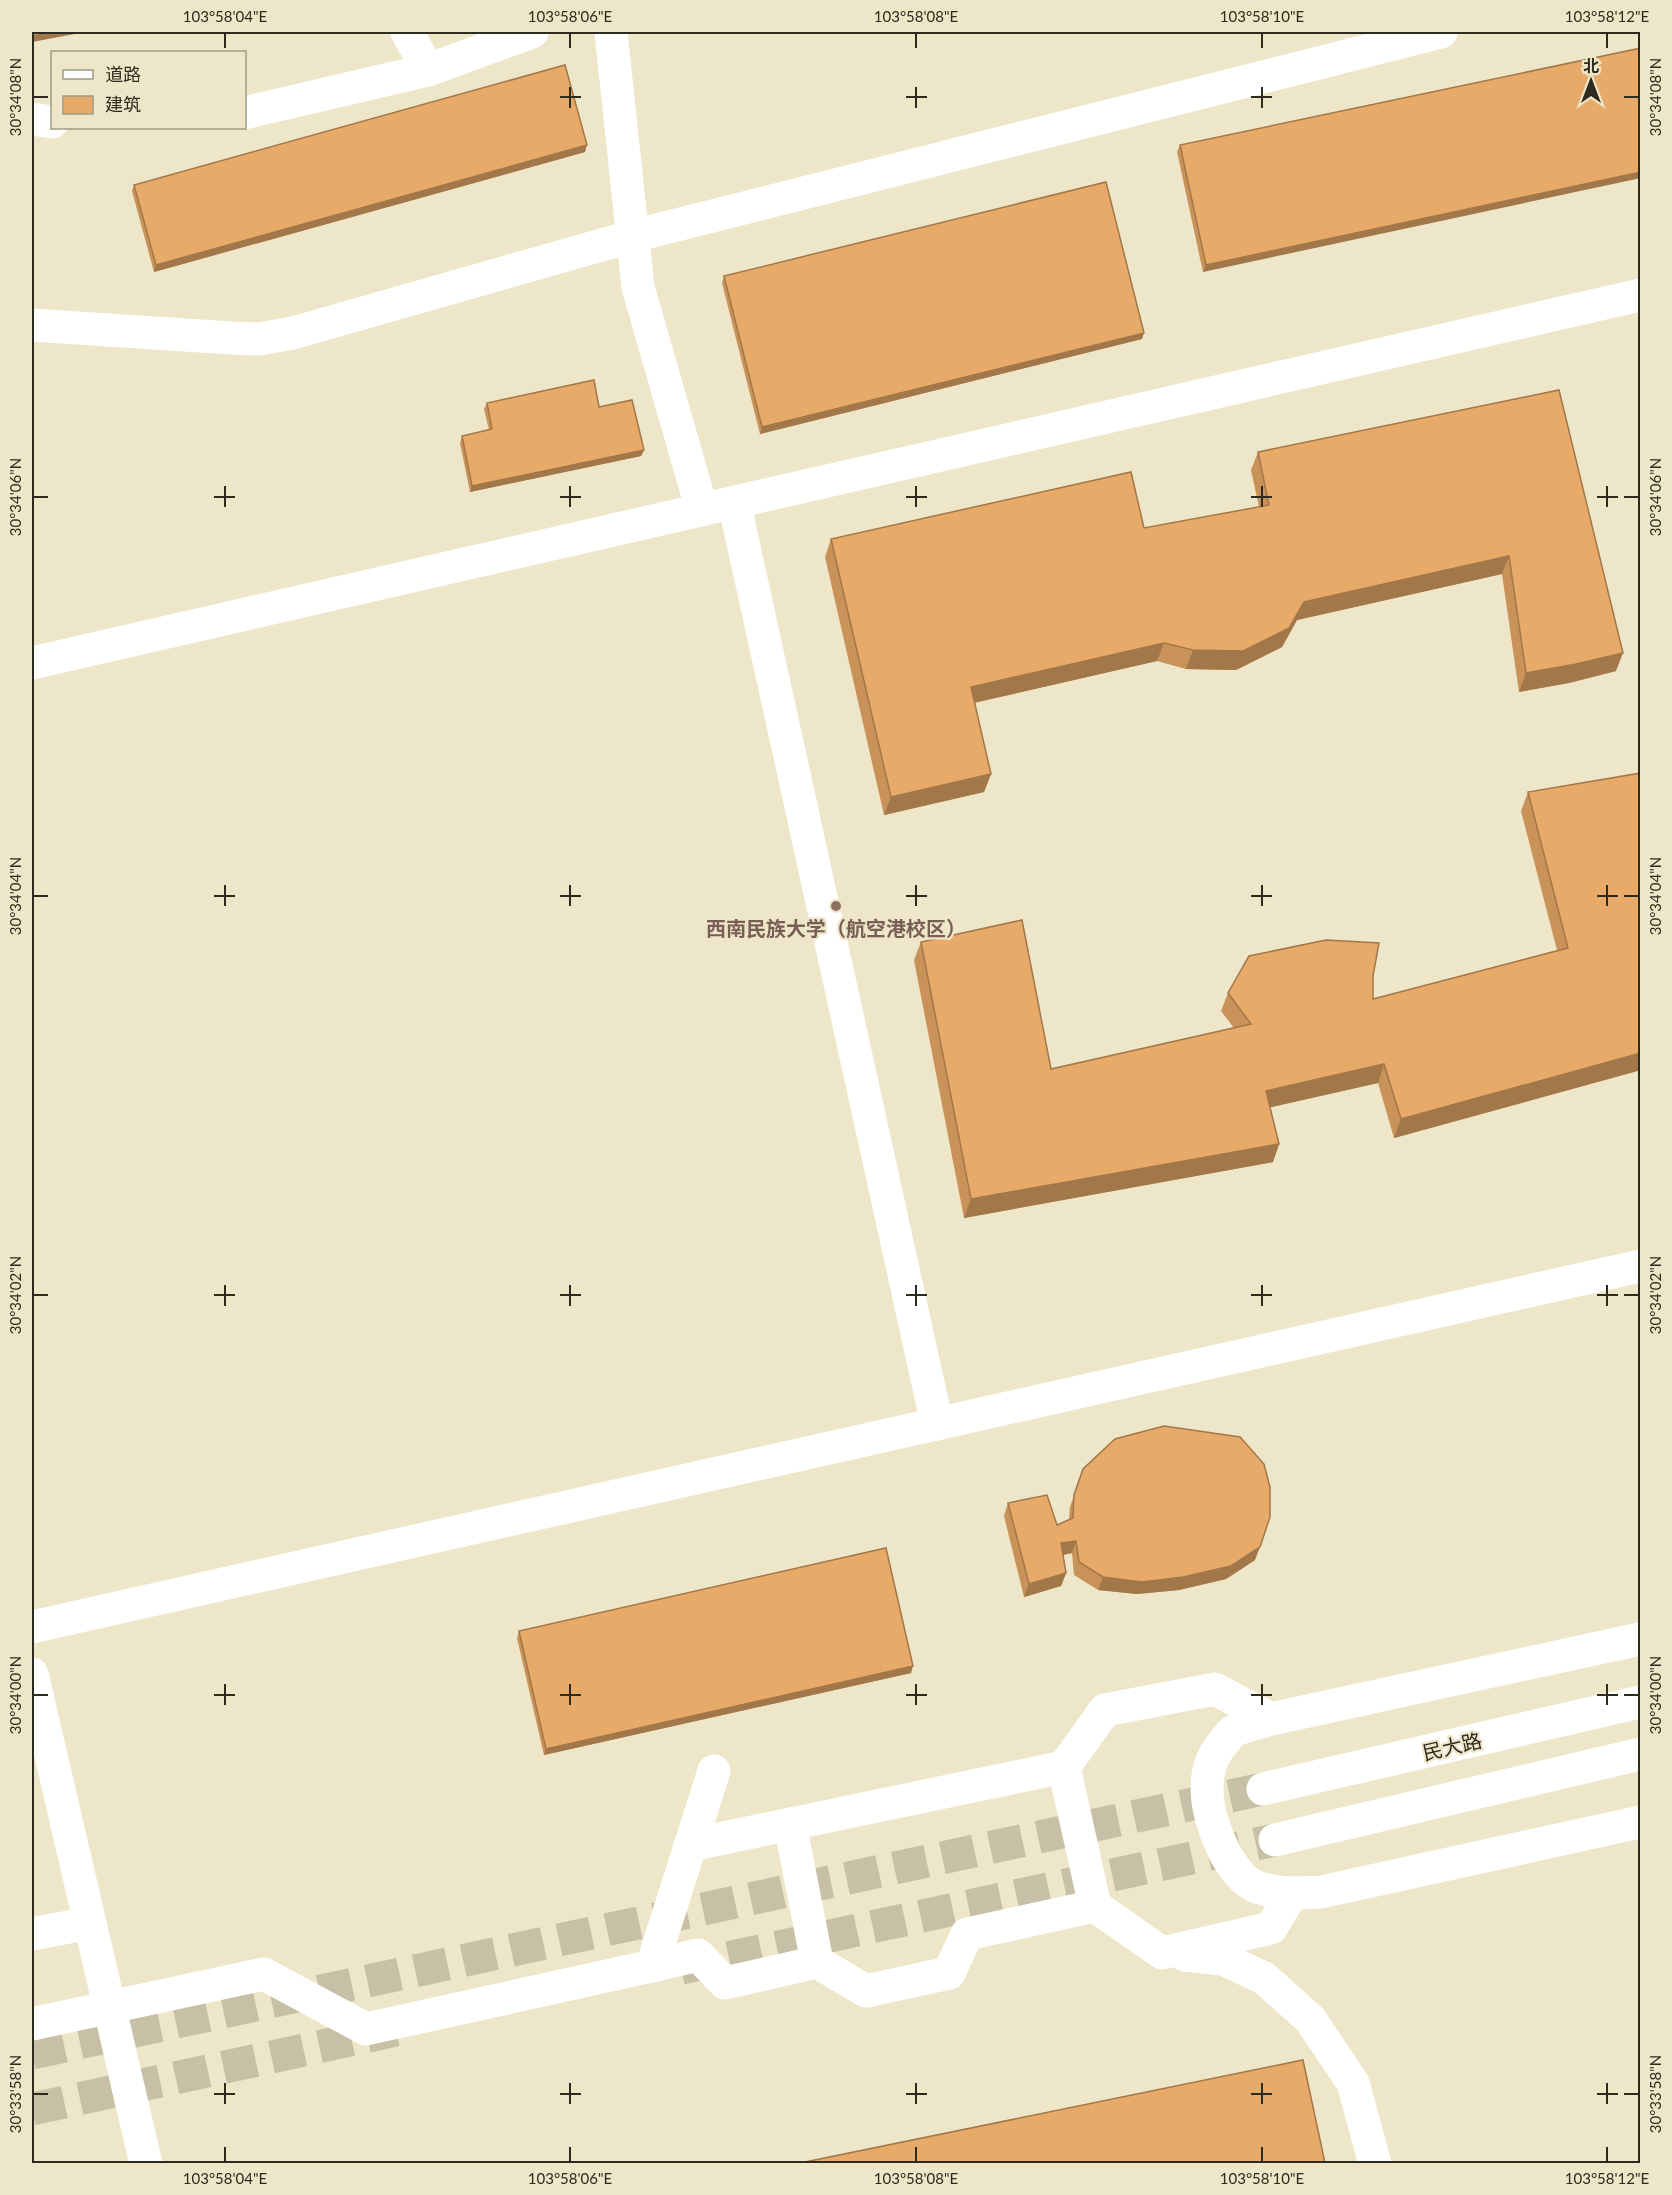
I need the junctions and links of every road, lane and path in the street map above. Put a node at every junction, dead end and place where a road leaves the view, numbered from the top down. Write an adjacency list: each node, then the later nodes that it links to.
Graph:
1 (407, 32): 5 (street)
2 (532, 32): 5 (street)
3 (611, 32): 9 (street)
4 (1441, 32): 9 (street)
5 (428, 70): 6 (street)
6 (246, 113)
7 (32, 119): 8 (street)
8 (51, 122)
9 (633, 236): 11 (street); 13 (street)
10 (1641, 295): 12 (street)
11 (32, 325)
12 (734, 502): 13 (street); 16 (street)
13 (702, 510): 14 (street)
14 (32, 663)
15 (1641, 1266): 16 (street)
16 (937, 1424): 17 (street)
17 (32, 1627)
18 (1641, 1639): 21 (street)
19 (32, 1674): 32 (street)
20 (1641, 1702): 25 (street, 民大路)
21 (1271, 1719): 23 (street); 30 (street)
22 (1641, 1754): 28 (street)
23 (1064, 1767): 27 (street); 31 (street)
24 (714, 1770): 29 (street)
25 (1263, 1789)
26 (1641, 1822): 30 (street)
27 (790, 1824): 29 (street); 35 (street)
28 (1275, 1839)
29 (690, 1845): 36 (street)
30 (1292, 1893): 34 (street)
31 (1095, 1906): 34 (street); 35 (street)
32 (90, 1923): 33 (street); 37 (street)
33 (32, 1934)
34 (1162, 1953): 40 (street)
35 (817, 1962): 36 (street)
36 (652, 1966): 37 (street)
37 (109, 2007): 38 (street); 39 (street)
38 (32, 2024)
39 (146, 2163)
40 (1375, 2163)

